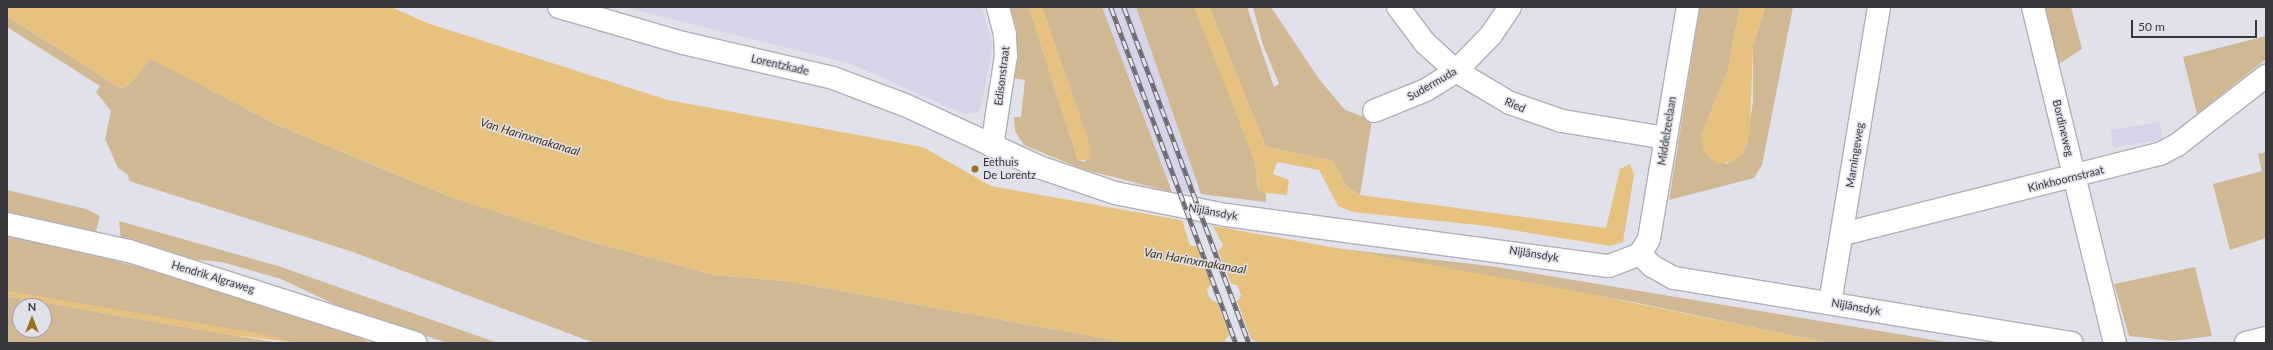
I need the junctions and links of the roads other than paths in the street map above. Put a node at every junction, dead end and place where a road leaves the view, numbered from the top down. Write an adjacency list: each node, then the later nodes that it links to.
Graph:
1 (559, 7): 8 (street, Lorentzkade)
2 (998, 7): 13 (street, Edisonstraat)
3 (1398, 7): 9 (street, Ried)
4 (1510, 7): 9 (street, Sudermuda)
5 (1688, 7): 12 (street, Middelzeelaan)
6 (1879, 7): 16 (street, Marningeweg)
7 (2032, 7): 14 (street, Bordineweg)
8 (593, 13): 13 (street, Lorentzkade)
9 (1456, 71): 11 (street, Sudermuda); 12 (street, Ried)
10 (2266, 76): 14 (street, Kinkhoornstraat)
11 (1374, 111)
12 (1666, 138): 17 (street, Middelzeelaan)
13 (992, 146): 17 (street, Nijlânsdyk)
14 (2076, 177): 16 (street, Kinkhoornstraat); 22 (street, Bordineweg)
15 (7, 224): 20 (street, Hendrik Algraweg)
16 (1842, 234): 18 (street, Marningeweg)
17 (1640, 254): 18 (street, Nijlânsdyk)
18 (1830, 303): 21 (street, Nijlânsdyk)
19 (2266, 338): 23 (street)
20 (416, 343)
21 (2072, 343)
22 (2115, 343)
23 (2246, 343)

